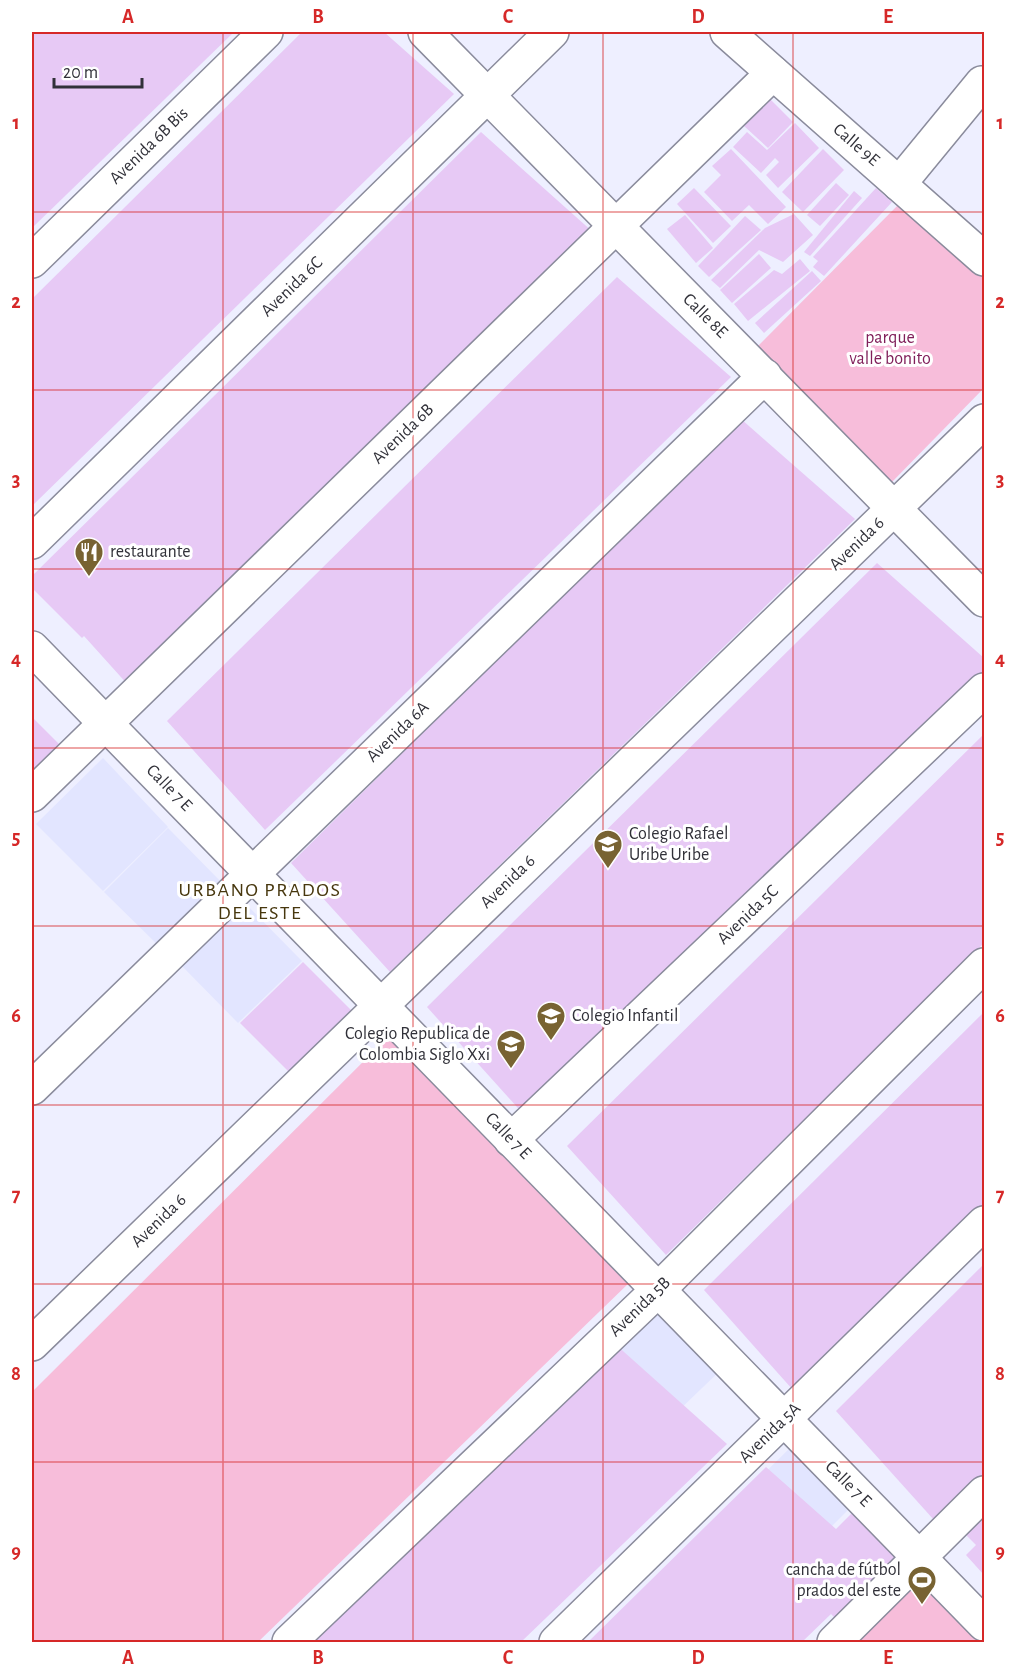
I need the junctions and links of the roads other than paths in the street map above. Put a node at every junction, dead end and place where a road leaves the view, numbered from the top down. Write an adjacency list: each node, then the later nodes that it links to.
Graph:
1 (266, 32): 11 (street, Avenida 6B Bis)
2 (425, 32): 7 (street, Calle 8E)
3 (552, 32): 7 (street, Avenida 6C)
4 (727, 32): 5 (street, Calle 9E)
5 (773, 73): 8 (street, Calle 9E); 9 (street, Avenida 6B)
6 (982, 83): 8 (street)
7 (488, 95): 9 (street, Calle 8E); 15 (street, Avenida 6C)
8 (899, 184): 10 (street, Calle 9E)
9 (616, 226): 12 (street, Calle 8E); 19 (street, Avenida 6B)
10 (984, 259)
11 (32, 261)
12 (765, 376): 14 (street, Calle 8E); 21 (street, Avenida 6A)
13 (984, 420): 14 (street, Avenida 6)
14 (894, 508): 16 (street, Calle 8E); 23 (street, Avenida 6)
15 (32, 542)
16 (984, 600)
17 (32, 648): 19 (street, Calle 7 E)
18 (984, 690): 25 (street, Avenida 5C)
19 (105, 723): 20 (street, Avenida 6B); 21 (street, Calle 7 E)
20 (32, 795)
21 (252, 874): 23 (street, Calle 7 E); 24 (street, Avenida 6A)
22 (984, 965): 27 (street, Avenida 5B)
23 (381, 1006): 25 (street, Calle 7 E); 28 (street, Avenida 6)
24 (32, 1089)
25 (512, 1140): 27 (street, Calle 7 E)
26 (984, 1222): 29 (street, Avenida 5A)
27 (658, 1290): 29 (street, Calle 7 E); 33 (street, Avenida 5B)
28 (32, 1344)
29 (784, 1419): 31 (street, Calle 7 E); 34 (street, Avenida 5A)
30 (984, 1493): 31 (street)
31 (920, 1557): 32 (street, Calle 7 E); 35 (street)
32 (984, 1624)
33 (289, 1642)
34 (556, 1642)
35 (834, 1642)

